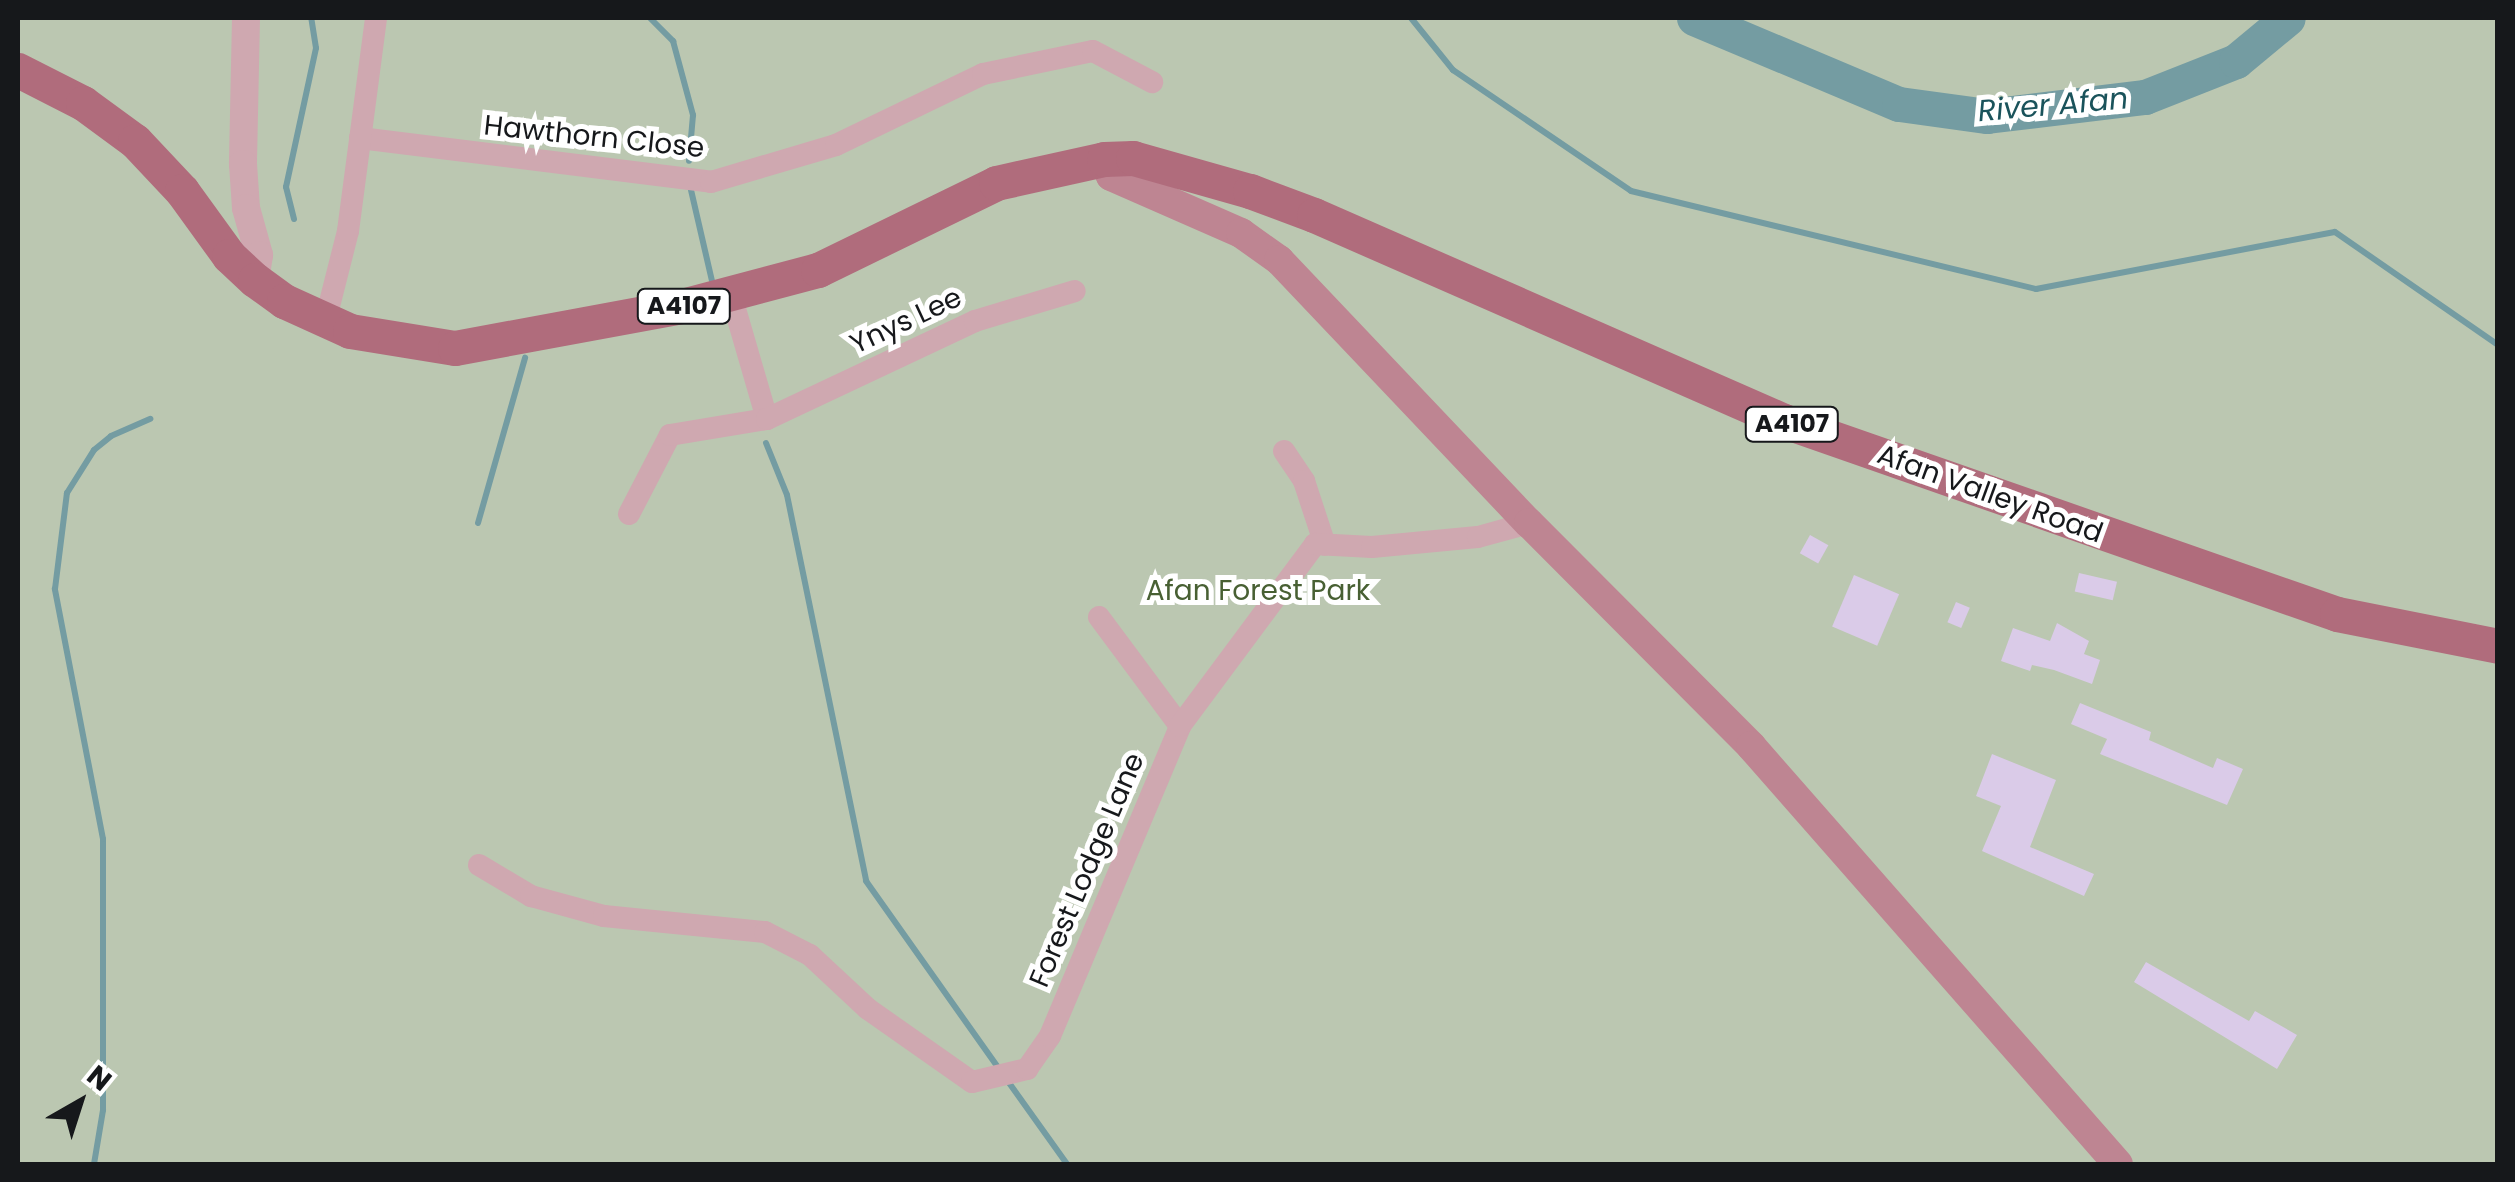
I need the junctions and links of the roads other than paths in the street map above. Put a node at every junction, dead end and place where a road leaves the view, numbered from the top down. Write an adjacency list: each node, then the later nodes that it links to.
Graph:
1 (246, 18): 7 (street)
2 (376, 18): 5 (street)
3 (18, 70): 7 (main road, A4107)
4 (1152, 82): 5 (street, Hawthorn Close)
5 (360, 138): 10 (street)
6 (1104, 159): 9 (main road, A4107); 14 (main road); 17 (main road, Afan Valley Road / A4107)
7 (255, 280): 10 (main road, A4107)
8 (1074, 291): 11 (street, Ynys Lee)
9 (731, 295): 10 (main road, A4107); 11 (street)
10 (325, 322)
11 (767, 419): 13 (street, Ynys Lee)
12 (1284, 451): 15 (street)
13 (629, 514)
14 (1529, 523): 15 (street); 20 (main road)
15 (1325, 545): 18 (street, Forest Lodge Lane)
16 (1100, 616): 18 (street)
17 (2498, 646)
18 (1180, 726): 19 (street, Forest Lodge Lane)
19 (479, 865)
20 (2118, 1164)

